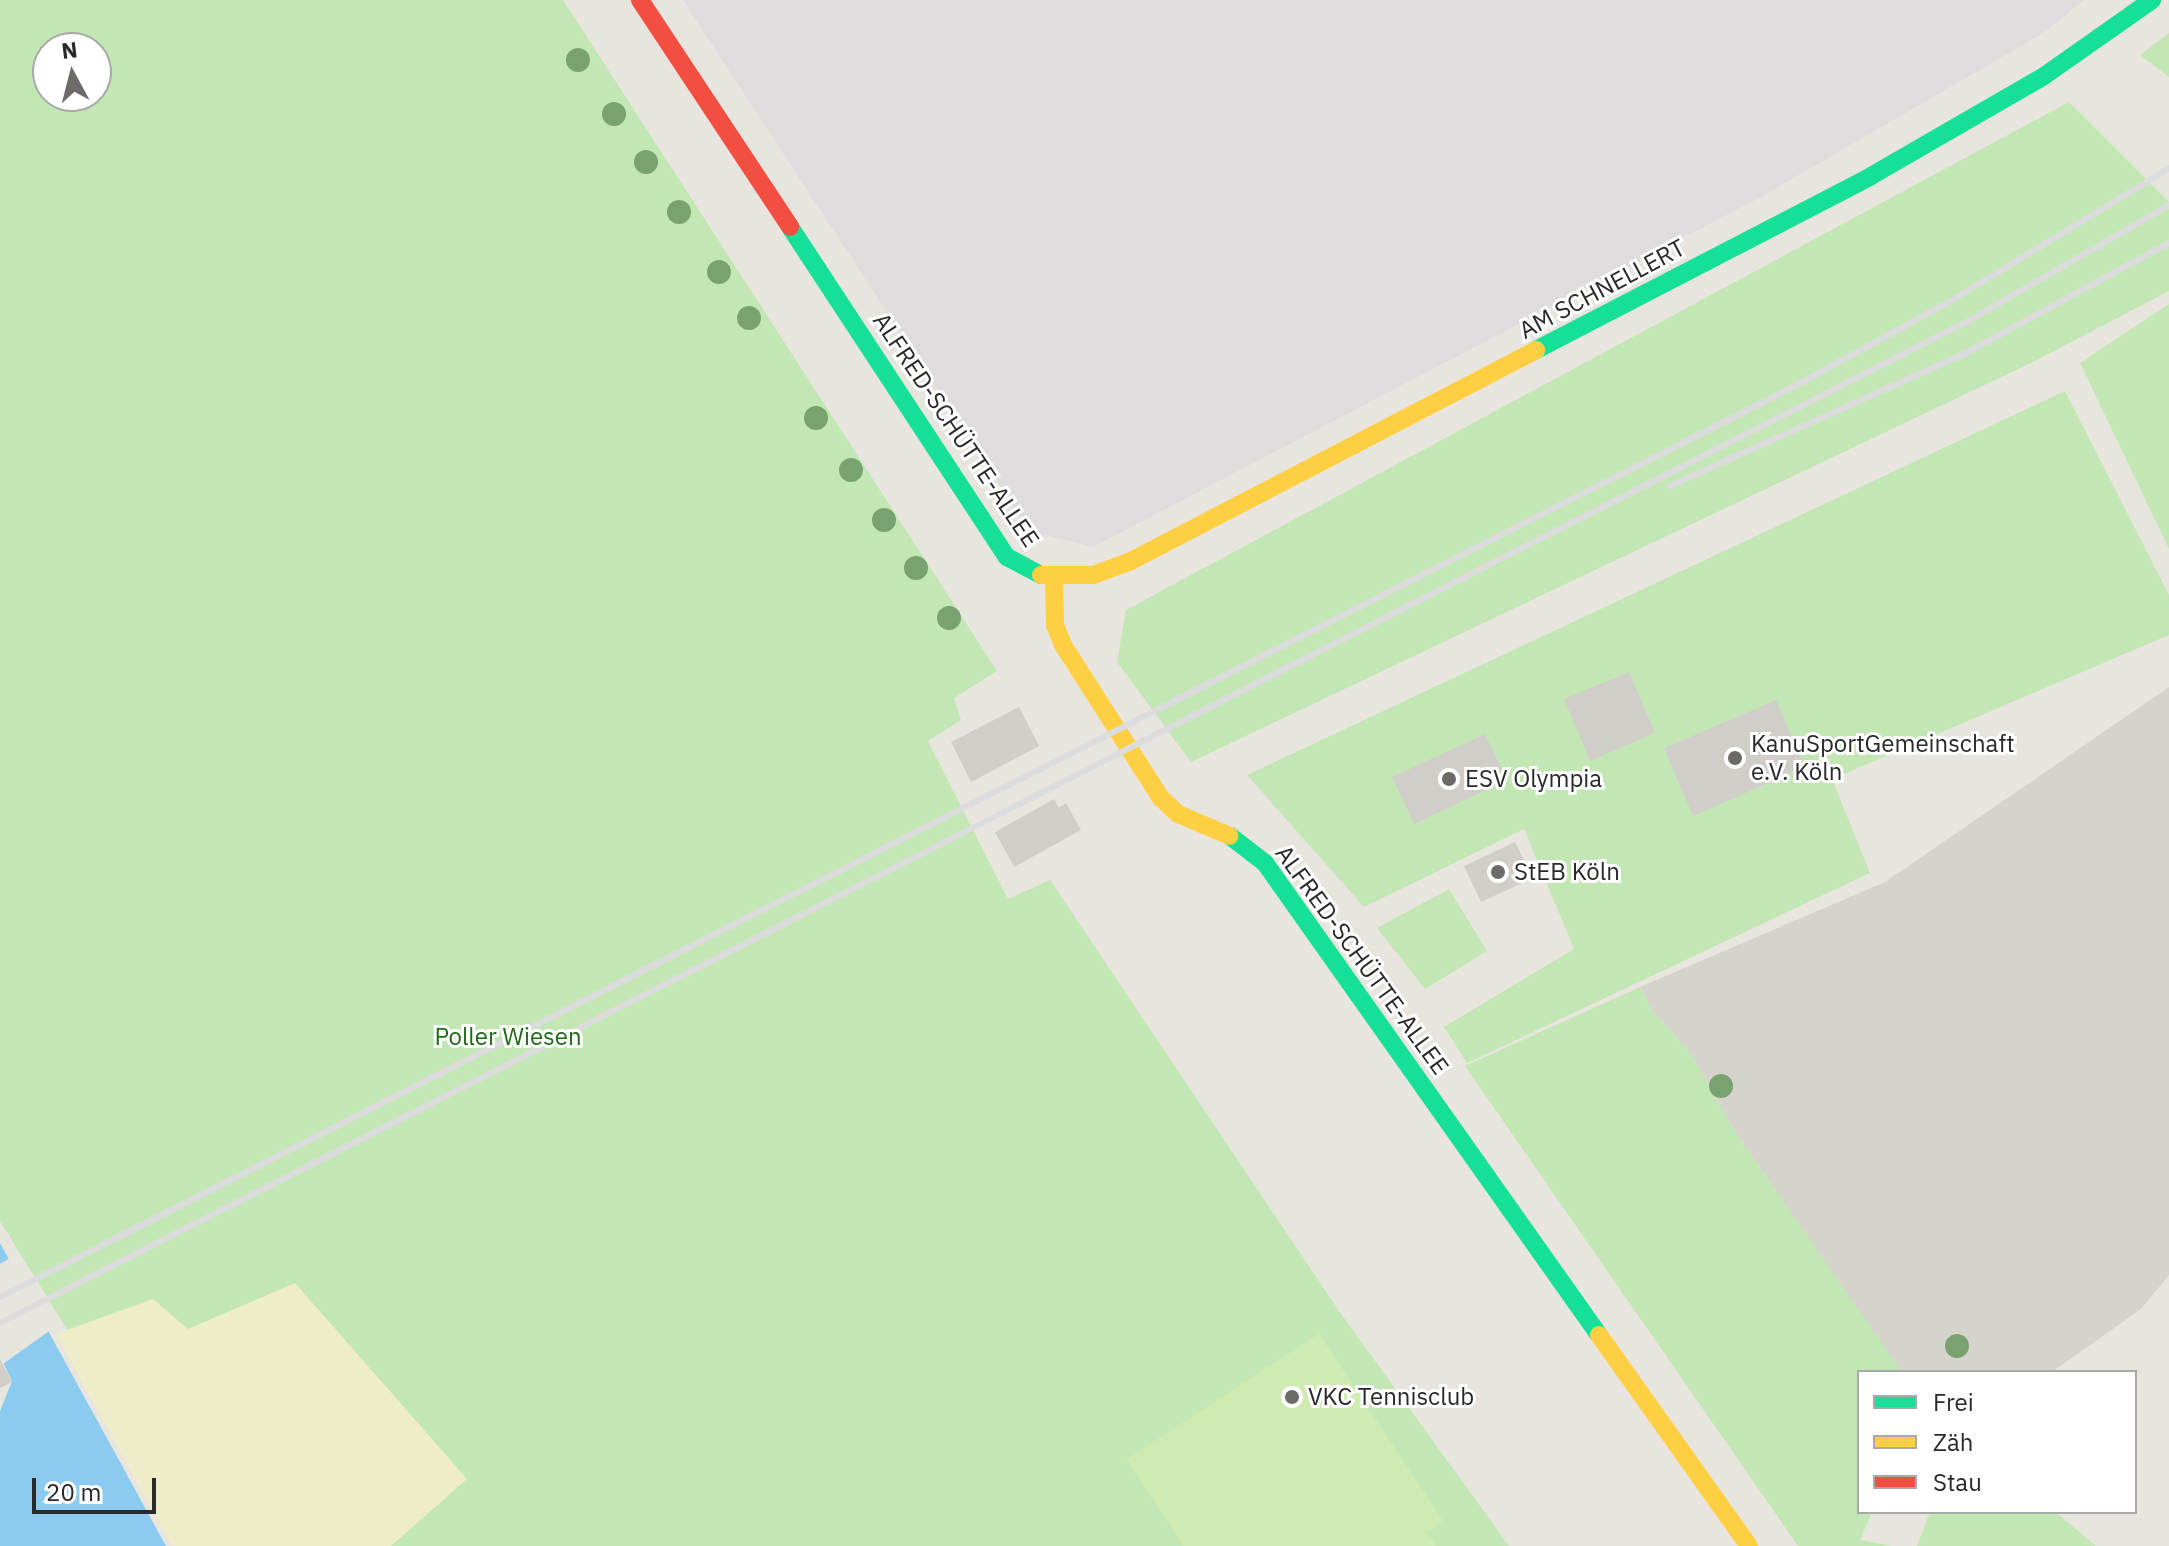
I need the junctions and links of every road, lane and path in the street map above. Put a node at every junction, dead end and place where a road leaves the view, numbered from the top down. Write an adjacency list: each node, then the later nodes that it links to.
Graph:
1 (640, 0): 3 (street, ALFRED-SCHÜTTE-ALLEE)
2 (2152, 0): 3 (street, AM SCHNELLERT)
3 (1054, 578): 4 (street, ALFRED-SCHÜTTE-ALLEE)
4 (1749, 1546)

